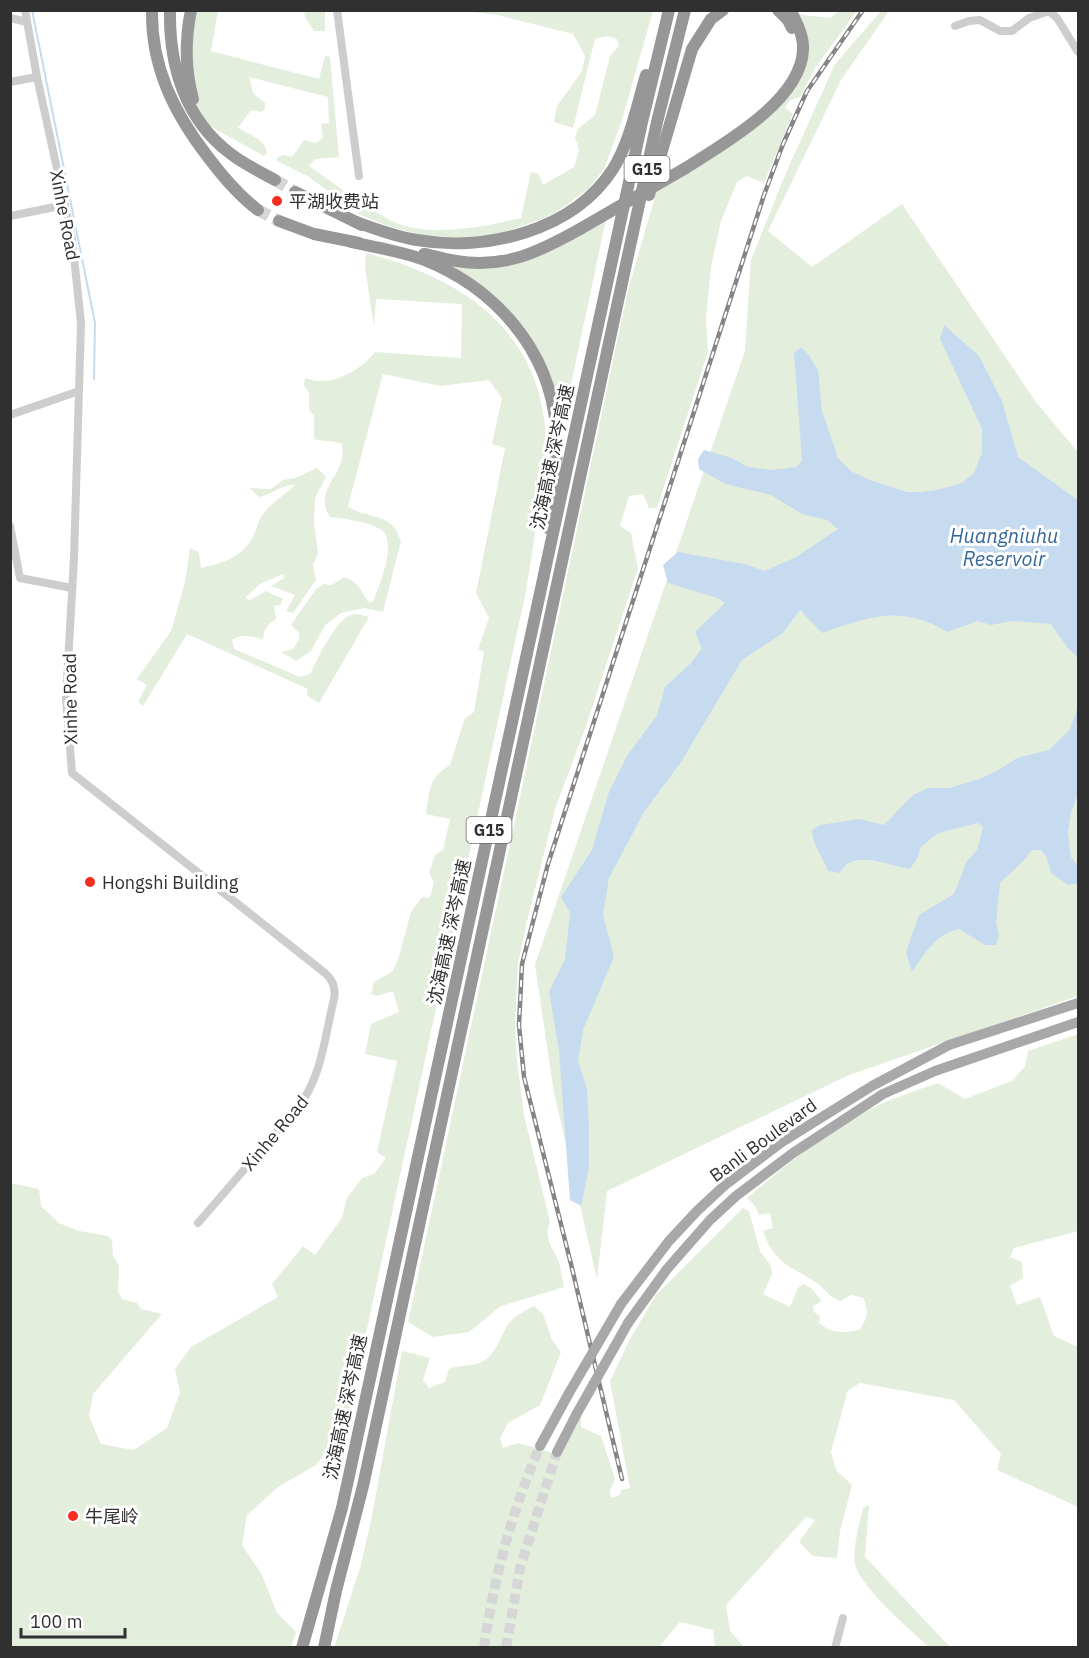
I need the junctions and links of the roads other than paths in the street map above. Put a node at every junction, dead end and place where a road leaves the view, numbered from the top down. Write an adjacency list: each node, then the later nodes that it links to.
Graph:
1 (25, 10): 13 (street, Xinhe Road)
2 (152, 10): 20 (highway)
3 (162, 10): 20 (highway)
4 (170, 10): 18 (highway)
5 (191, 10): 18 (highway)
6 (337, 10): 21 (street)
7 (668, 10): 28 (highway); 36 (highway, 沈海高速 深岑高速 / G15)
8 (685, 10): 31 (highway, G15)
9 (723, 10): 31 (highway)
10 (778, 10): 19 (highway)
11 (790, 10): 19 (highway)
12 (10, 18): 13 (street)
13 (27, 22): 16 (street, Xinhe Road)
14 (955, 26): 15 (street)
15 (1078, 52)
16 (37, 77): 17 (street); 24 (street, Xinhe Road)
17 (10, 82)
18 (230, 154): 22 (highway)
19 (684, 165): 29 (highway)
20 (219, 173): 25 (highway)
21 (359, 176)
22 (275, 180)
23 (295, 192): 28 (highway)
24 (65, 204): 26 (street); 32 (street, Xinhe Road)
25 (258, 210)
26 (10, 216)
27 (279, 221): 30 (highway)
28 (356, 222): 29 (highway)
29 (581, 225): 30 (highway)
30 (351, 242): 36 (highway)
31 (612, 329): 44 (highway, 沈海高速 深岑高速 / G15)
32 (79, 391): 33 (street); 35 (street, Xinhe Road)
33 (10, 415)
34 (10, 526): 35 (street)
35 (72, 588): 39 (street, Xinhe Road)
36 (521, 685): 43 (highway, 沈海高速 深岑高速 / G15)
37 (1078, 1002): 40 (main road, Banli Boulevard, bridge)
38 (1078, 1022): 41 (main road, Banli Boulevard, bridge)
39 (198, 1223)
40 (540, 1446)
41 (557, 1452)
42 (843, 1618): 45 (street)
43 (302, 1647)
44 (324, 1647)
45 (835, 1647)

